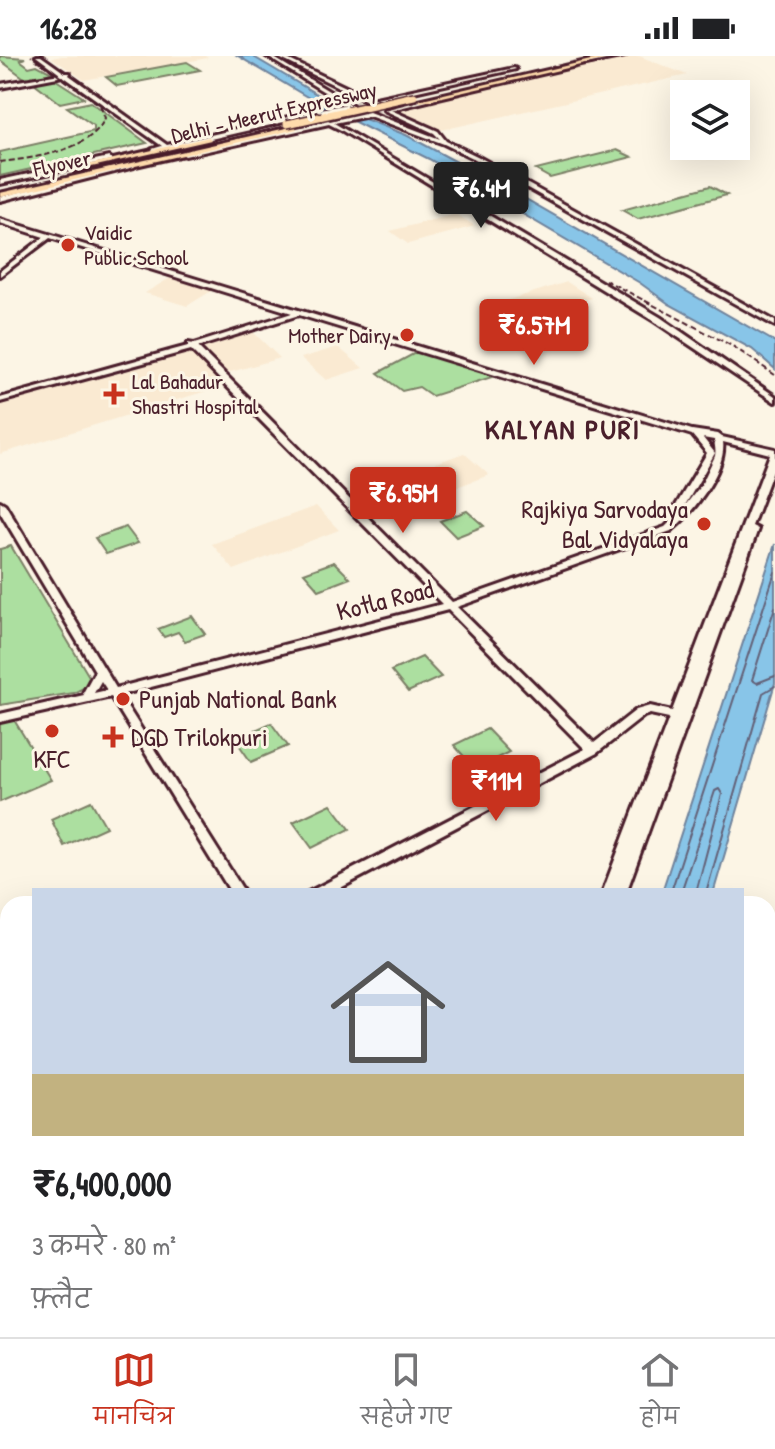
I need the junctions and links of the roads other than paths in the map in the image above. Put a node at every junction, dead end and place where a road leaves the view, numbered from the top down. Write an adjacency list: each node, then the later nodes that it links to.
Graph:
1 (41, 56): 17 (street)
2 (268, 56): 12 (street)
3 (277, 56): 12 (street)
4 (577, 56): 9 (highway)
5 (591, 56): 18 (highway, Delhi - Meerut Expressway)
6 (602, 56): 18 (highway, Delhi - Meerut Expressway)
7 (616, 56): 11 (highway)
8 (623, 56): 11 (street)
9 (566, 58): 10 (highway); 18 (highway)
10 (543, 63)
11 (586, 63): 14 (highway)
12 (286, 64): 21 (street); 22 (street)
13 (528, 66): 15 (highway)
14 (571, 66): 16 (highway); 18 (highway)
15 (514, 69): 20 (highway); 21 (street)
16 (540, 73): 20 (highway); 23 (street)
17 (67, 74): 19 (street); 29 (street)
18 (495, 79): 20 (highway, Delhi - Meerut Expressway)
19 (0, 86)
20 (416, 97): 27 (highway, bridge)
21 (371, 100): 22 (street); 23 (street)
22 (350, 104): 24 (street, bridge); 25 (street)
23 (386, 112): 25 (street); 28 (street)
24 (310, 114): 26 (street); 29 (street)
25 (367, 115): 26 (street); 28 (street)
26 (332, 122): 31 (street); 42 (street)
27 (289, 125): 30 (highway, Flyover); 31 (highway, Flyover); 34 (highway, Delhi - Meerut Expressway)
28 (443, 141): 39 (street)
29 (168, 145): 30 (street)
30 (154, 150): 32 (highway, Flyover)
31 (185, 154): 33 (highway, Flyover)
32 (109, 159): 34 (street); 34 (highway, Flyover)
33 (132, 166): 34 (street); 34 (highway, Flyover)
34 (0, 190)
35 (0, 221): 36 (street)
36 (50, 235): 37 (street); 38 (street)
37 (0, 274)
38 (301, 312): 40 (street); 43 (street)
39 (775, 324)
40 (191, 345): 41 (street); 49 (street)
41 (0, 398)
42 (775, 400)
43 (695, 433): 44 (street); 45 (street)
44 (718, 437): 45 (street); 46 (street)
45 (713, 449): 49 (street, Kotla Road)
46 (773, 450): 54 (street)
47 (775, 468): 54 (street)
48 (0, 504): 50 (street)
49 (447, 604): 51 (street, Kotla Road); 56 (street)
50 (100, 673): 51 (street); 52 (street)
51 (110, 690): 52 (street, Kotla Road); 55 (street, Kotla Road); 57 (street)
52 (88, 693): 53 (street, Kotla Road)
53 (0, 711)
54 (680, 717): 56 (street); 59 (street); 60 (street)
55 (0, 718)
56 (593, 750): 58 (street)
57 (240, 896)
58 (313, 896)
59 (608, 896)
60 (618, 896)

